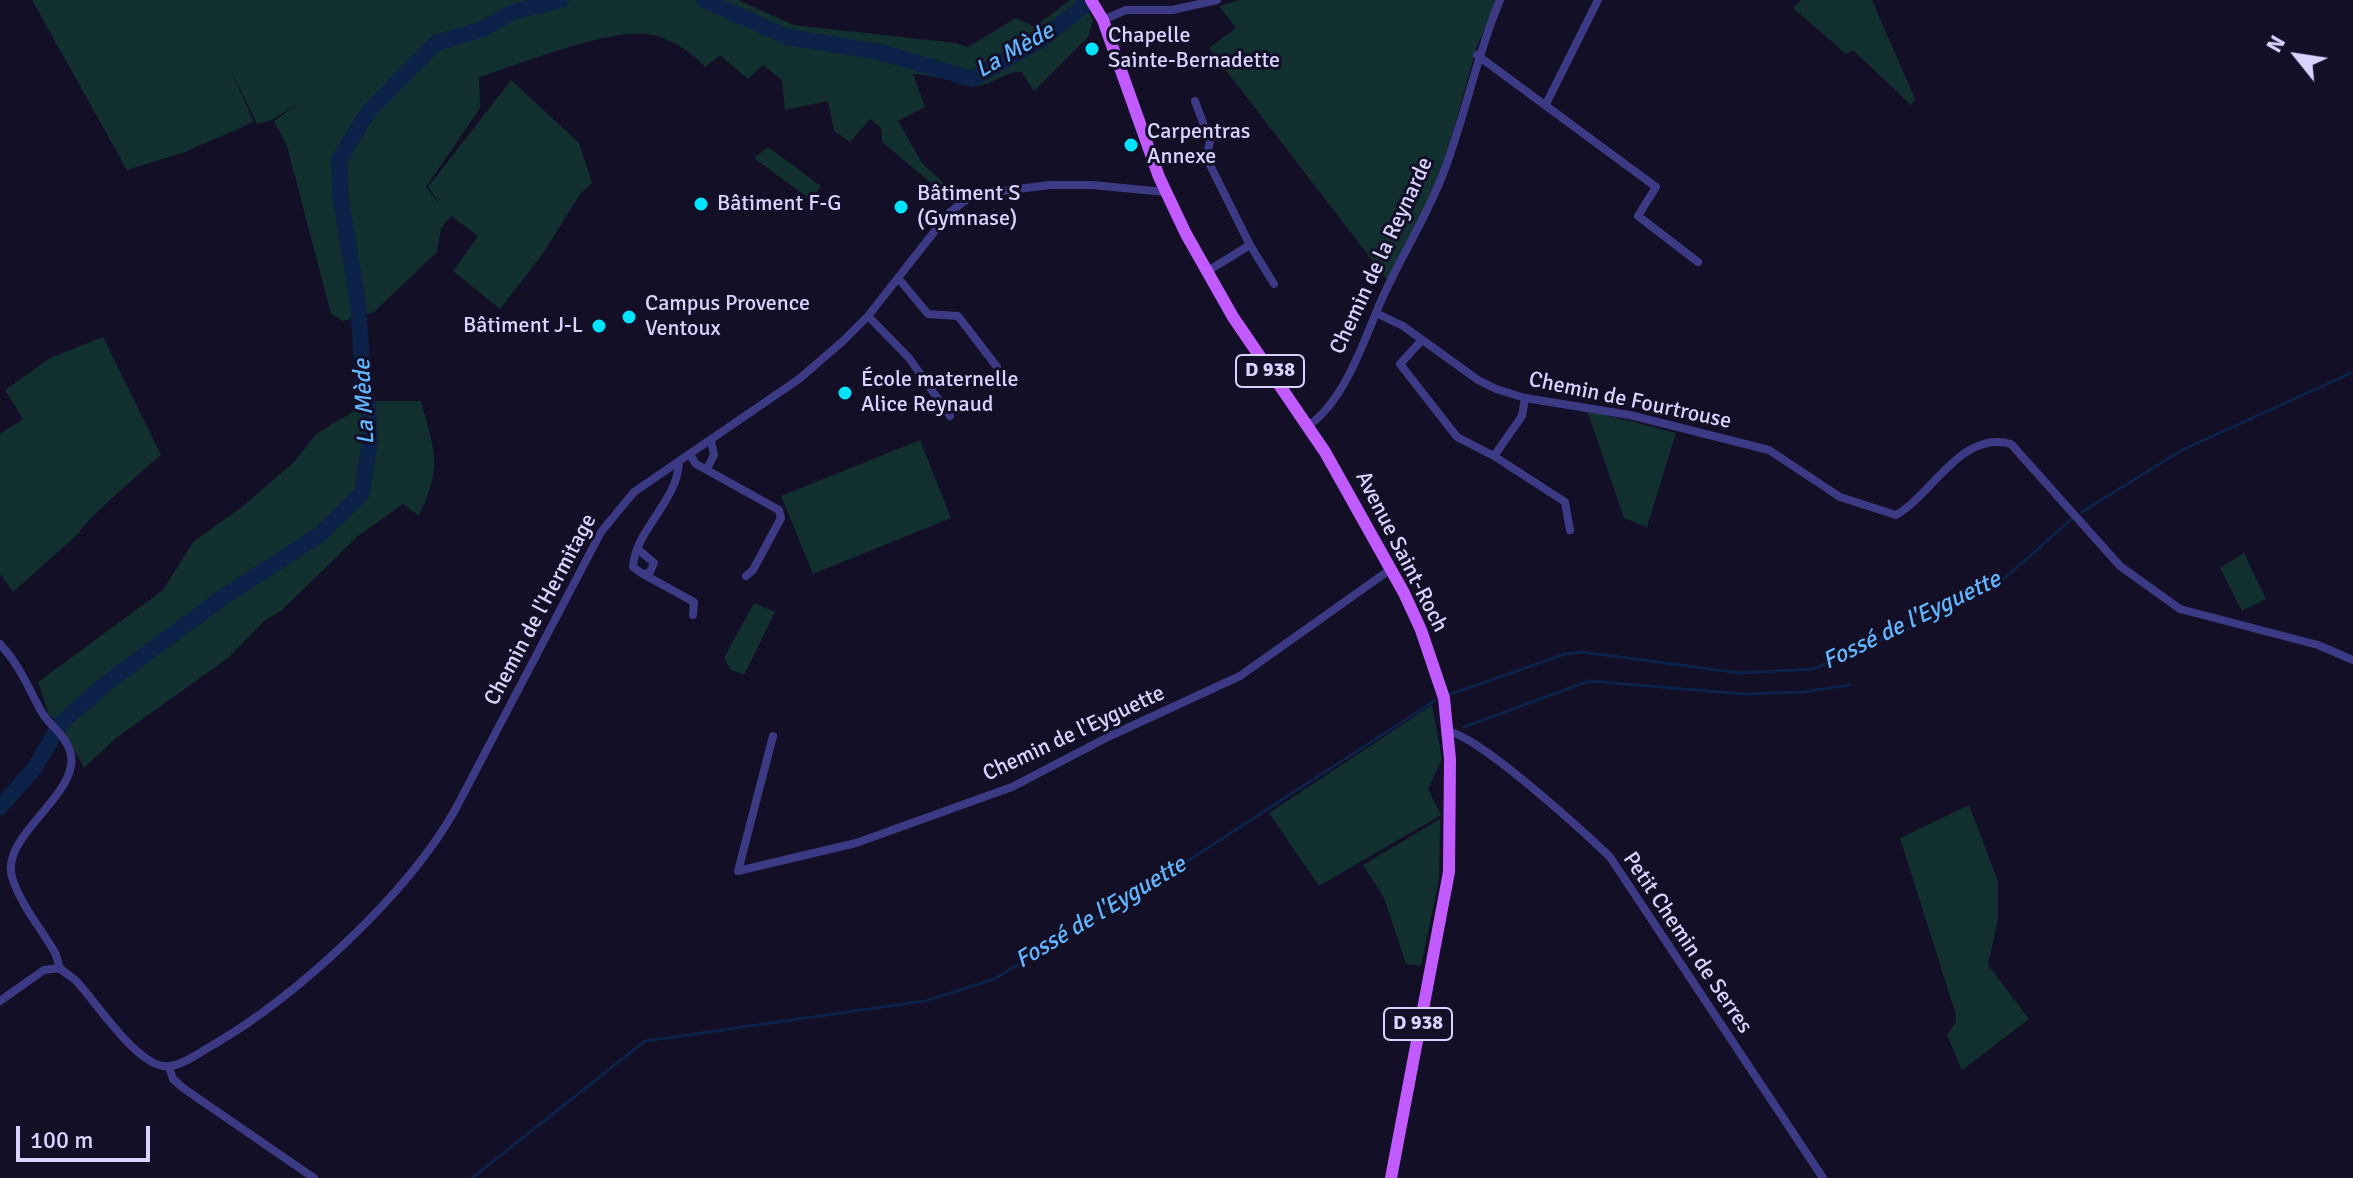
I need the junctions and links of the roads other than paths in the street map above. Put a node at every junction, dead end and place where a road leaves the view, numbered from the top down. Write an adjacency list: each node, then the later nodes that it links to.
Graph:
1 (1217, 0): 4 (street)
2 (1500, 0): 5 (street, Chemin de la Reynarde)
3 (1598, 0): 7 (street)
4 (1097, 9): 8 (main road, Avenue Saint-Roch / D 938)
5 (1477, 55): 7 (street); 14 (street, Chemin de la Reynarde)
6 (1195, 101): 9 (street)
7 (1546, 104): 10 (street)
8 (1165, 192): 11 (main road, Avenue Saint-Roch / D 938); 12 (street, Chemin de l'Hermitage)
9 (1250, 245): 11 (street); 13 (street)
10 (1698, 262)
11 (1206, 272): 20 (main road, Avenue Saint-Roch / D 938)
12 (898, 278): 15 (street, Chemin de l'Hermitage); 17 (street)
13 (1274, 284)
14 (1376, 313): 16 (street, Chemin de Fourtrouse); 20 (street, Chemin de la Reynarde)
15 (868, 316): 19 (street); 21 (street, Chemin de l'Hermitage)
16 (1422, 340): 18 (street, Chemin de Fourtrouse); 23 (street)
17 (997, 367)
18 (1525, 398): 23 (street); 33 (street, Chemin de Fourtrouse)
19 (950, 416)
20 (1308, 426): 28 (main road, Avenue Saint-Roch / D 938)
21 (711, 441): 22 (street, Chemin de l'Hermitage); 25 (street)
22 (690, 455): 24 (street, Chemin de l'Hermitage); 25 (street)
23 (1494, 456): 26 (street)
24 (679, 462): 27 (street); 38 (street, Chemin de l'Hermitage)
25 (707, 469): 30 (street)
26 (1570, 530)
27 (639, 550): 29 (street); 29 (street)
28 (1391, 569): 34 (main road, Avenue Saint-Roch / D 938); 35 (street, Chemin de l'Eyguette)
29 (643, 574): 31 (street)
30 (746, 576)
31 (693, 615)
32 (0, 644): 36 (street)
33 (2353, 660)
34 (1449, 732): 40 (main road, Avenue Saint-Roch / D 938); 41 (street, Petit Chemin de Serres)
35 (773, 736)
36 (60, 968): 37 (street); 38 (street)
37 (0, 1001)
38 (169, 1067): 39 (street)
39 (314, 1178)
40 (1391, 1178)
41 (1823, 1178)

